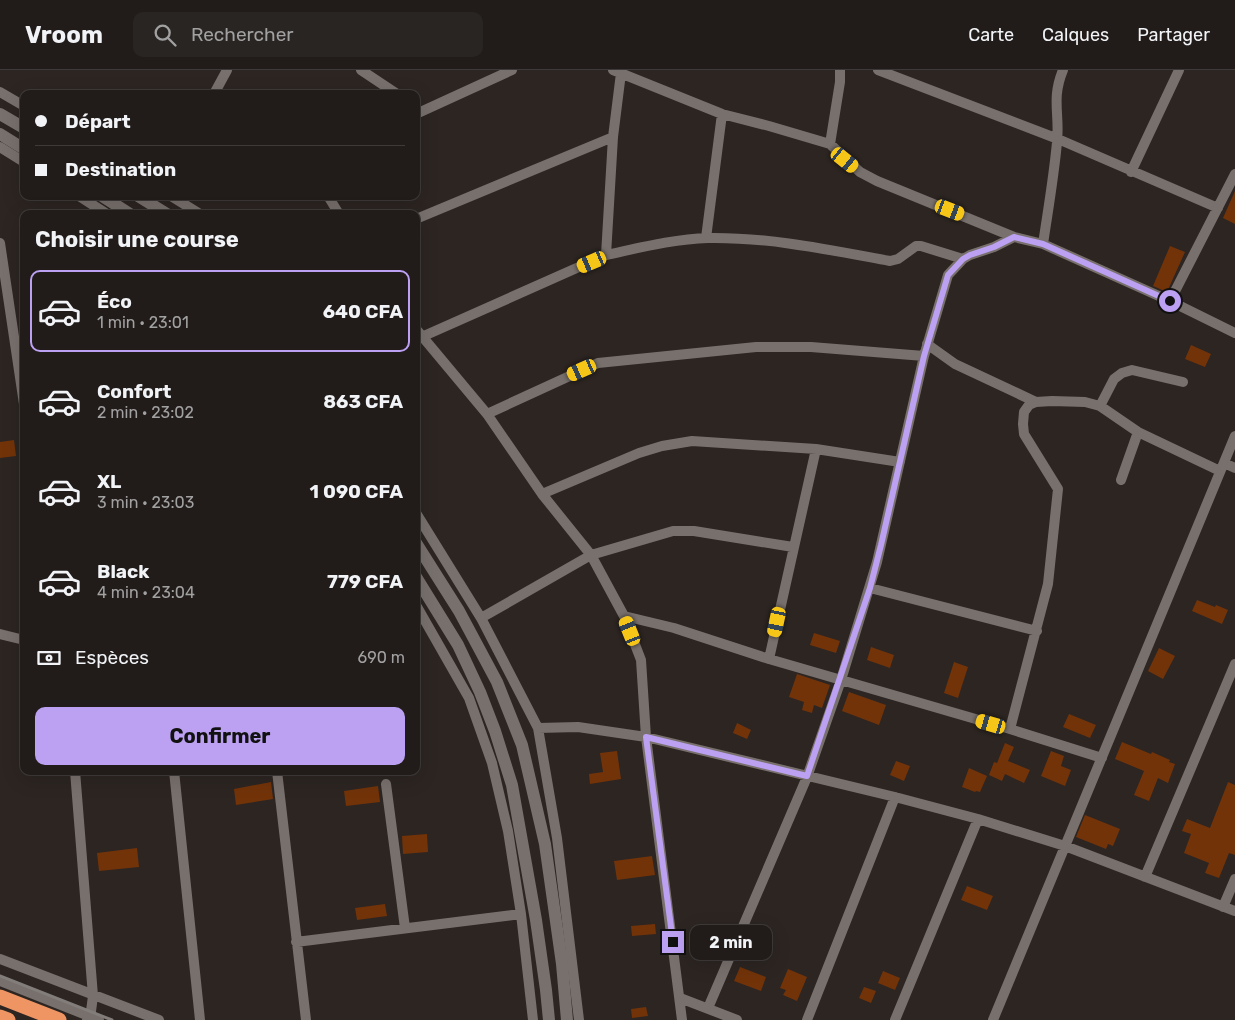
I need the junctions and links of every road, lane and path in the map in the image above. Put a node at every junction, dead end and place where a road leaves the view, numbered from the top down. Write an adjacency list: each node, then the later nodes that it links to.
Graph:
1 (227, 70): 9 (street)
2 (361, 70): 10 (street)
3 (512, 70): 13 (street)
4 (840, 70): 20 (street)
5 (878, 70): 19 (street)
6 (1063, 70): 19 (street)
7 (1180, 70): 24 (street)
8 (617, 72): 15 (street); 18 (street)
9 (216, 90)
10 (391, 90)
11 (0, 92): 12 (street)
12 (20, 104)
13 (420, 110)
14 (0, 114): 16 (street)
15 (722, 114): 20 (street); 37 (street)
16 (20, 126)
17 (0, 134): 21 (street)
18 (613, 137): 35 (street); 40 (street)
19 (1058, 139): 24 (street); 39 (street)
20 (830, 144): 36 (street)
21 (20, 146)
22 (0, 147): 23 (street)
23 (20, 160)
24 (1131, 172): 30 (street)
25 (1235, 174): 30 (street)
26 (85, 200): 31 (street)
27 (108, 200): 32 (street)
28 (144, 200): 33 (street)
29 (178, 200): 34 (street)
30 (1218, 208): 42 (street)
31 (101, 210)
32 (124, 210)
33 (161, 210)
34 (194, 210)
35 (420, 217)
36 (1014, 237): 39 (street); 41 (street)
37 (706, 238): 40 (street); 41 (street)
38 (0, 243): 43 (street)
39 (1043, 244): 42 (street)
40 (606, 255): 45 (street)
41 (963, 259): 47 (street)
42 (1170, 301): 44 (street)
43 (5, 309): 50 (street)
44 (1235, 333)
45 (420, 334)
46 (420, 337): 53 (street)
47 (927, 344): 48 (street); 51 (street)
48 (924, 356): 53 (street); 57 (street)
49 (1183, 382): 52 (street)
50 (20, 384)
51 (1036, 402): 52 (street); 71 (street)
52 (1100, 406): 54 (street)
53 (487, 414): 61 (street)
54 (1138, 432): 58 (street); 60 (street)
55 (1235, 436): 58 (street)
56 (816, 449): 57 (street); 61 (street); 64 (street)
57 (900, 462): 67 (street)
58 (1222, 467): 59 (street); 80 (street)
59 (1235, 468)
60 (1120, 480)
61 (542, 494): 65 (street)
62 (420, 519): 70 (street)
63 (420, 548): 111 (street)
64 (793, 548): 65 (street); 74 (street)
65 (590, 555): 69 (street); 70 (street)
66 (420, 584): 110 (street)
67 (870, 588): 71 (street); 76 (street)
68 (420, 612): 93 (street)
69 (624, 616): 74 (street); 79 (street)
70 (481, 618): 77 (street)
71 (1037, 631): 78 (street)
72 (0, 634): 73 (street)
73 (20, 639)
74 (768, 659): 76 (street)
75 (1235, 664): 89 (street)
76 (841, 680): 78 (street); 84 (street)
77 (538, 728): 79 (street); 112 (street)
78 (1010, 729): 80 (street)
79 (646, 737): 84 (street); 100 (street)
80 (1102, 758): 88 (street)
81 (75, 775): 98 (street)
82 (174, 775): 107 (street)
83 (277, 775): 95 (street)
84 (807, 776): 86 (street); 101 (street)
85 (386, 784): 94 (street)
86 (895, 797): 87 (street); 115 (street)
87 (978, 819): 88 (street); 116 (street)
88 (1065, 846): 89 (street); 117 (street)
89 (1145, 877): 91 (street)
90 (1235, 879): 91 (street)
91 (1223, 907): 92 (street)
92 (1235, 911)
93 (521, 914): 94 (street); 109 (street)
94 (405, 928): 95 (street)
95 (296, 942): 108 (street)
96 (0, 959): 98 (street)
97 (0, 981): 103 (street)
98 (93, 996): 103 (street); 106 (street)
99 (0, 997): 105 (highway)
100 (680, 998): 101 (street); 113 (street)
101 (708, 1008): 114 (street)
102 (0, 1017): 104 (highway)
103 (92, 1019)
104 (8, 1020)
105 (58, 1020)
106 (159, 1020)
107 (200, 1020)
108 (306, 1020)
109 (533, 1020)
110 (549, 1020)
111 (567, 1020)
112 (579, 1020)
113 (682, 1020)
114 (737, 1020)
115 (807, 1020)
116 (895, 1020)
117 (993, 1020)

